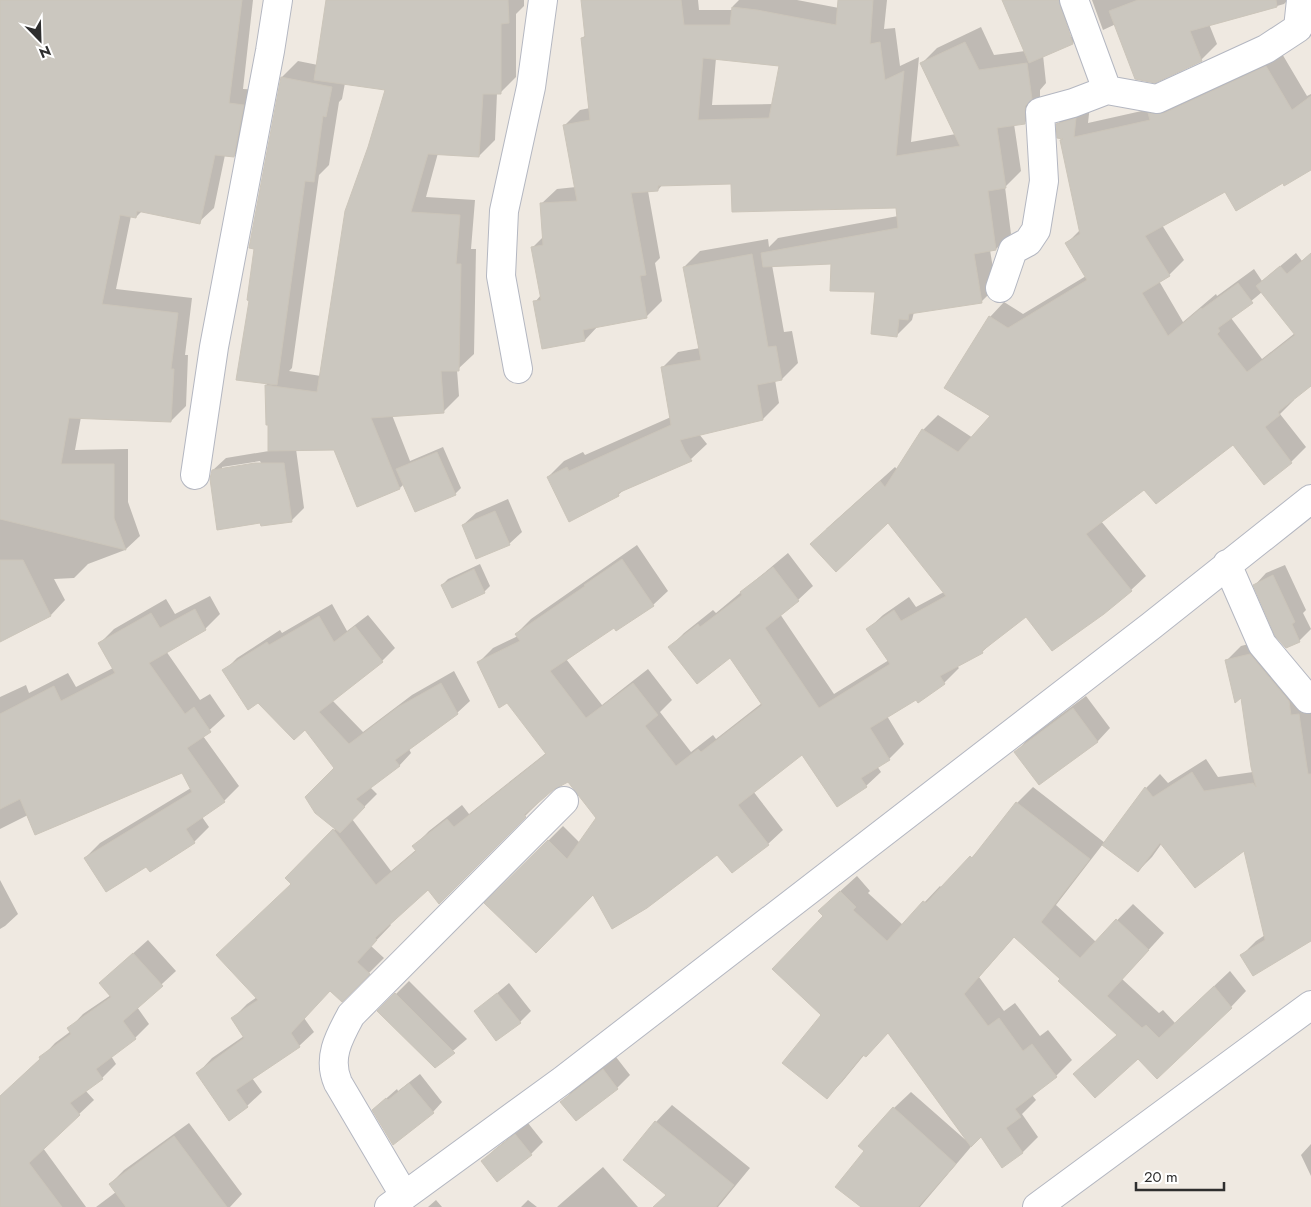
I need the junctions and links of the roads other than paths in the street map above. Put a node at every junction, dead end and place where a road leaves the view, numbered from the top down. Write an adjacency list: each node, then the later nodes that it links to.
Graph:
1 (278, 0): 8 (street)
2 (543, 0): 7 (street)
3 (1074, 0): 5 (street)
4 (1301, 0): 5 (street)
5 (1107, 90): 6 (street)
6 (1000, 288)
7 (518, 369)
8 (195, 475)
9 (1311, 499): 10 (street)
10 (1227, 564): 11 (street); 14 (street)
11 (1308, 699)
12 (564, 801): 14 (street)
13 (1311, 1005): 15 (street)
14 (396, 1201)
15 (1037, 1207)

